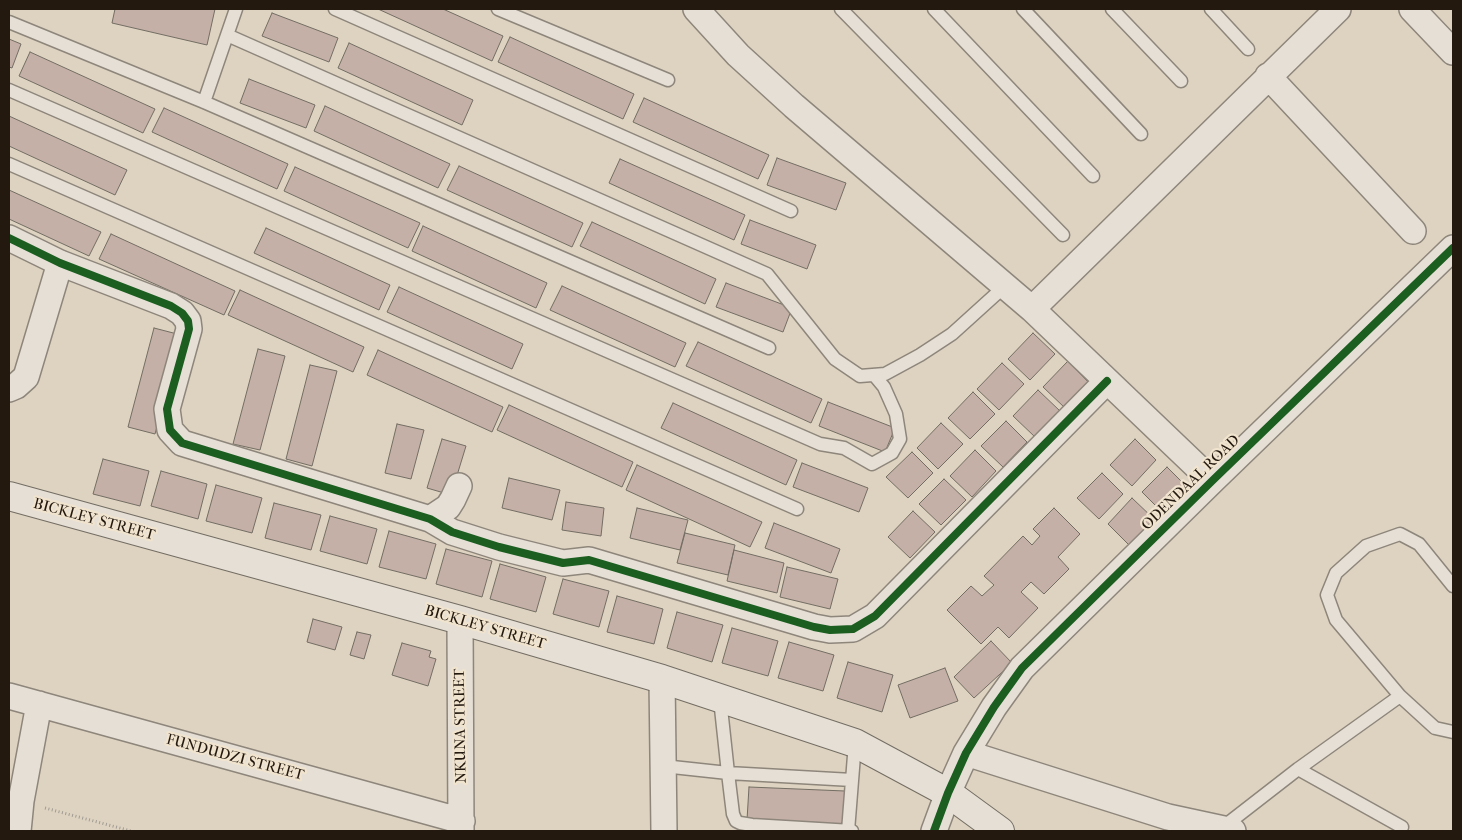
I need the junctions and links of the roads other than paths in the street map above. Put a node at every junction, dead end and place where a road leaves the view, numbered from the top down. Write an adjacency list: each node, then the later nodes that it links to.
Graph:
1 (236, 9): 13 (lane)
2 (336, 9): 24 (lane)
3 (498, 9): 17 (lane)
4 (696, 9): 30 (street)
5 (841, 9): 26 (lane)
6 (934, 9): 23 (lane)
7 (1023, 9): 21 (lane)
8 (1112, 9): 18 (lane)
9 (1211, 9): 14 (lane)
10 (1338, 9): 16 (street)
11 (1412, 9): 15 (street)
12 (9, 22): 20 (lane)
13 (227, 35): 20 (lane); 33 (lane)
14 (1248, 48)
15 (1453, 52)
16 (1268, 76): 25 (street); 31 (street)
17 (668, 80)
18 (1182, 81)
19 (9, 90): 33 (lane)
20 (204, 102): 32 (lane)
21 (1141, 134)
22 (9, 164): 39 (lane)
23 (1093, 176)
24 (791, 211)
25 (1412, 230)
26 (1063, 235)
27 (9, 238): 29 (street)
28 (1453, 248): 36 (street, ODENDAAL ROAD)
29 (60, 263): 35 (street); 40 (street)
30 (1005, 286): 31 (street); 33 (lane)
31 (1032, 309): 34 (street)
32 (769, 348)
33 (874, 375)
34 (1107, 381): 36 (street); 40 (street)
35 (9, 389)
36 (1212, 481): 50 (street, ODENDAAL ROAD)
37 (459, 486): 40 (street)
38 (9, 496): 42 (street, BICKLEY STREET)
39 (797, 509)
40 (430, 519)
41 (1453, 586): 45 (lane)
42 (460, 620): 43 (street, BICKLEY STREET); 57 (street, NKUNA STREET)
43 (662, 679): 46 (street, BICKLEY STREET); 51 (street)
44 (9, 696): 47 (street, FUNDUDZI STREET)
45 (1400, 696): 48 (lane); 52 (lane)
46 (720, 699): 49 (street, BICKLEY STREET); 53 (lane)
47 (39, 704): 57 (street, FUNDUDZI STREET); 60 (street)
48 (1453, 732)
49 (855, 743): 54 (lane); 55 (street, BICKLEY STREET)
50 (966, 754): 55 (street, ODENDAAL ROAD); 56 (street)
51 (663, 766): 53 (lane); 61 (street)
52 (1298, 770): 58 (lane); 59 (lane)
53 (728, 773): 54 (lane); 62 (lane)
54 (852, 780): 62 (lane)
55 (948, 793): 64 (street, ODENDAAL ROAD); 65 (street, BICKLEY STREET)
56 (1168, 824): 59 (street)
57 (462, 826)
58 (1402, 827)
59 (1228, 830)
60 (18, 831)
61 (664, 831)
62 (848, 831): 63 (lane)
63 (852, 831)
64 (934, 831)
65 (1000, 831)

